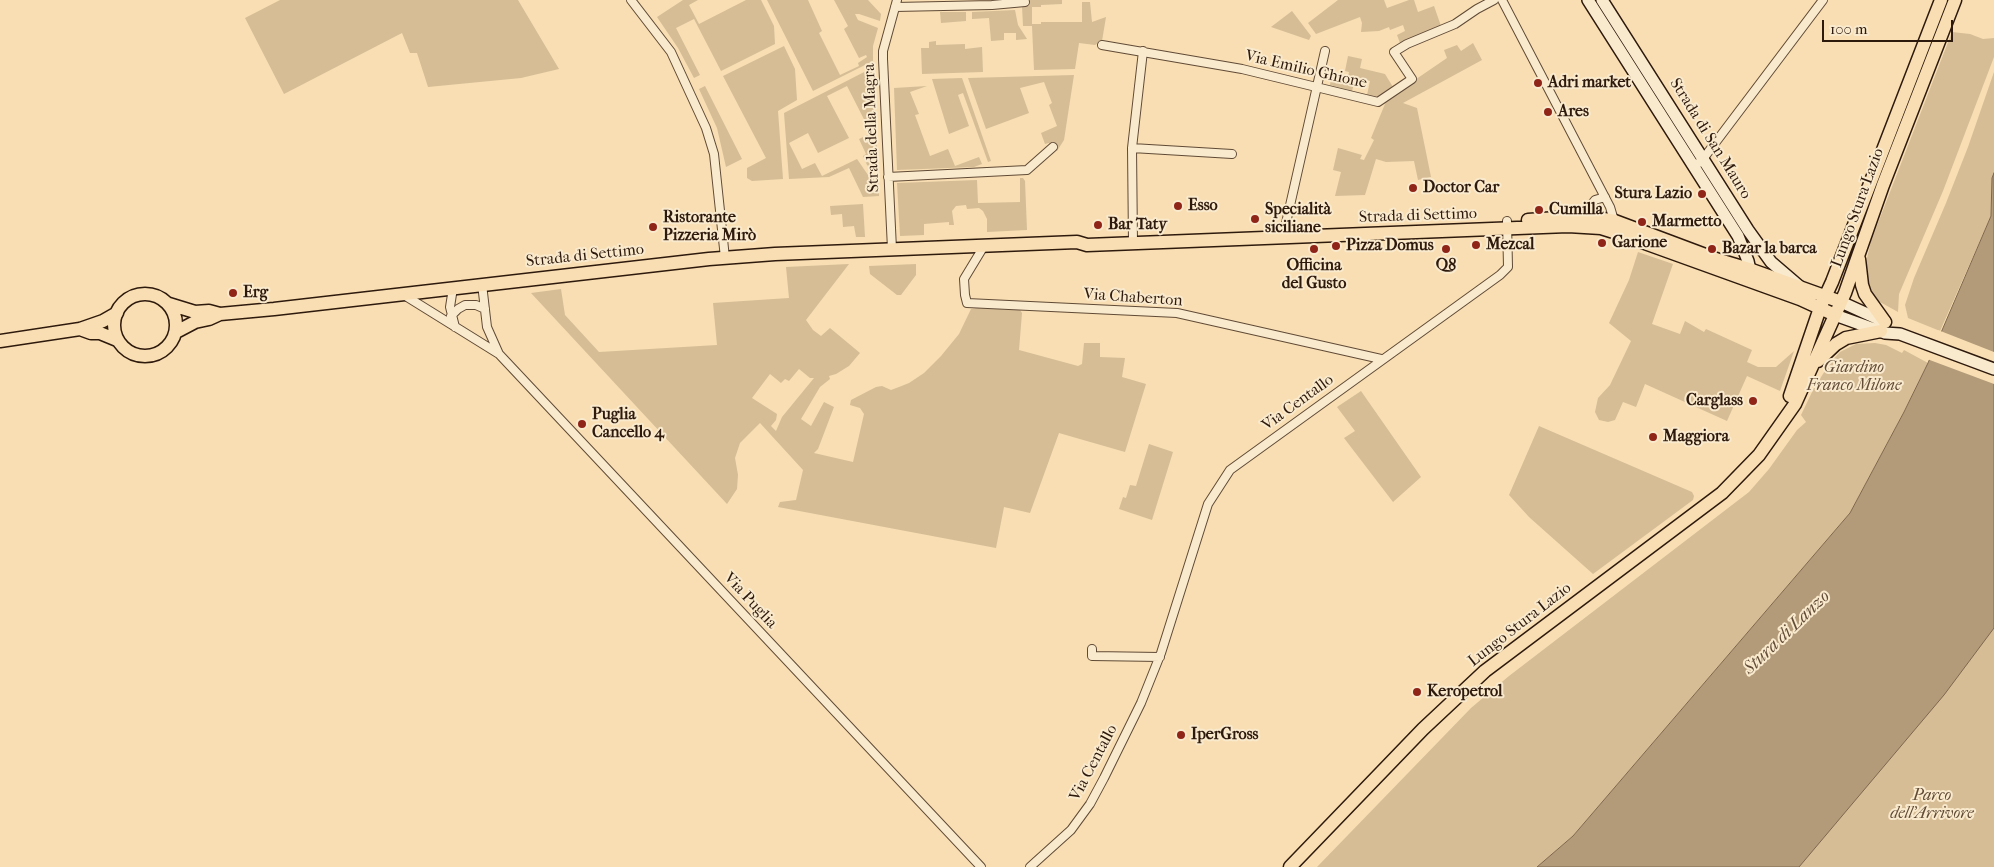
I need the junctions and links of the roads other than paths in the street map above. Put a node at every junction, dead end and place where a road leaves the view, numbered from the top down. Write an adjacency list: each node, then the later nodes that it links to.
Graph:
1 (631, 0): 31 (street)
2 (1494, 0): 14 (street, Via Emilio Ghione)
3 (1502, 0): 21 (street)
4 (1588, 0): 19 (main road, Strada di San Mauro)
5 (1602, 0): 18 (main road, Strada di San Mauro)
6 (1822, 0): 18 (street)
7 (1941, 0): 39 (main road, Lungo Stura Lazio)
8 (1955, 0): 30 (main road, Lungo Stura Lazio)
9 (1025, 2): 10 (street, Strada della Magra)
10 (896, 4): 20 (street, Strada della Magra)
11 (1102, 45): 12 (street, Via Emilio Ghione)
12 (1143, 51): 14 (street, Via Emilio Ghione); 16 (street)
13 (1325, 51): 14 (street)
14 (1318, 86): 25 (street)
15 (1053, 146): 20 (street)
16 (1132, 148): 17 (street); 26 (street)
17 (1232, 154)
18 (1703, 159): 19 (street); 36 (main road, Strada di San Mauro)
19 (1694, 167): 27 (main road, Strada di San Mauro)
20 (888, 177): 29 (street, Strada della Magra)
21 (1605, 197): 22 (street); 24 (street)
22 (1591, 222): 23 (main road, Strada di Settimo); 24 (main road, Strada di Settimo)
23 (1507, 225): 25 (main road, Strada di Settimo); 55 (street, Via Centallo)
24 (1616, 227): 32 (main road, Strada di Settimo); 34 (main road, Strada di Settimo)
25 (1285, 234): 26 (main road, Strada di Settimo)
26 (1133, 239): 28 (main road, Strada di Settimo)
27 (1741, 243): 32 (main road); 33 (main road, Strada di San Mauro)
28 (984, 246): 29 (main road, Strada di Settimo); 55 (street, Via Chaberton)
29 (892, 249): 31 (main road, Strada di Settimo)
30 (1858, 255): 40 (main road, Lungo Stura Lazio); 49 (main road)
31 (725, 258): 35 (main road, Strada di Settimo)
32 (1726, 263): 33 (main road, Strada di Settimo)
33 (1749, 269): 34 (main road, Strada di San Mauro); 36 (main road, Strada di Settimo)
34 (1752, 282): 42 (main road, Strada di Settimo)
35 (482, 284): 37 (main road, Strada di Settimo); 43 (street, Via Puglia)
36 (1800, 286): 39 (main road, Strada di Settimo)
37 (453, 288): 38 (main road, Strada di Settimo); 47 (street)
38 (402, 294): 45 (main road, Strada di Settimo); 48 (street, Via Puglia)
39 (1825, 295): 40 (main road); 42 (main road, Lungo Stura Lazio)
40 (1841, 302): 46 (main road, Lungo Stura Lazio); 49 (main road)
41 (169, 304): 44 (main road); 45 (main road, Strada di Settimo); 51 (main road)
42 (1820, 308): 46 (main road); 58 (main road, Lungo Stura Lazio)
43 (485, 310): 47 (street); 54 (street, Via Puglia)
44 (117, 313): 50 (main road); 52 (main road)
45 (220, 314): 51 (main road, Strada di Settimo)
46 (1835, 315): 49 (main road); 56 (main road, Lungo Stura Lazio)
47 (451, 316): 48 (street)
48 (455, 326): 54 (street, Via Puglia)
49 (1883, 326): 56 (main road); 57 (main road)
50 (80, 330): 52 (main road); 53 (main road)
51 (176, 332): 52 (main road)
52 (117, 340)
53 (0, 341)
54 (498, 354): 61 (street, Via Puglia)
55 (1381, 360): 60 (street, Via Centallo)
56 (1812, 366): 58 (main road, Lungo Stura Lazio)
57 (1994, 369)
58 (1782, 422): 63 (main road, Lungo Stura Lazio)
59 (1092, 649): 60 (street)
60 (1160, 656): 62 (street, Via Centallo)
61 (981, 867)
62 (1030, 867)
63 (1290, 867)

